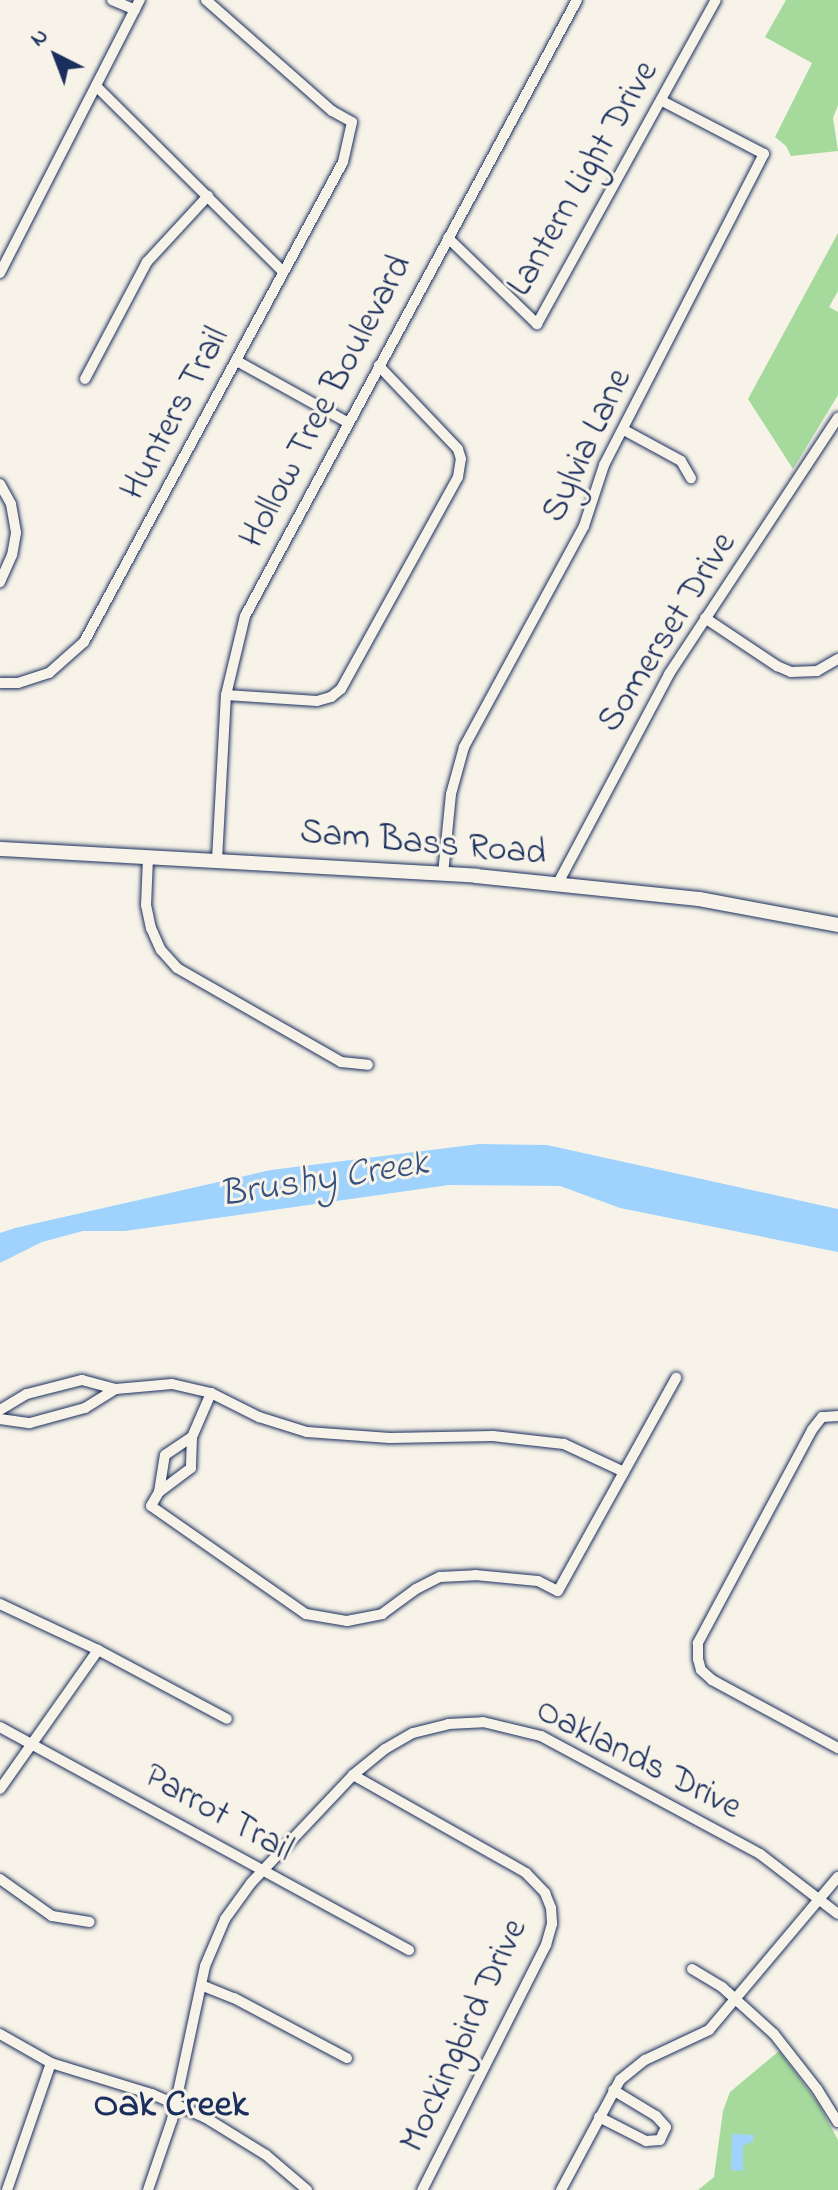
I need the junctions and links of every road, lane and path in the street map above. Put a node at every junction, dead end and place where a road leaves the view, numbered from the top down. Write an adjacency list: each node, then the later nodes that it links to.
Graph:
1 (112, 0): 5 (street)
2 (206, 0): 10 (street, Hunters Trail)
3 (577, 0): 9 (street, Hollow Tree Boulevard)
4 (716, 0): 7 (street, Lantern Light Drive)
5 (138, 5): 6 (street)
6 (96, 86): 8 (street); 11 (street)
7 (662, 101): 9 (street, Lantern Light Drive); 17 (street, Sylvia Lane)
8 (208, 196): 10 (street); 14 (street)
9 (448, 238): 13 (street, Hollow Tree Boulevard)
10 (283, 272): 12 (street, Hunters Trail)
11 (0, 273)
12 (237, 361): 16 (street); 23 (street, Hunters Trail)
13 (379, 366): 16 (street, Hollow Tree Boulevard); 24 (street)
14 (85, 379)
15 (838, 418): 21 (street, Somerset Drive)
16 (347, 422): 24 (street, Hollow Tree Boulevard)
17 (624, 430): 18 (street); 28 (street, Sylvia Lane)
18 (691, 478)
19 (0, 484): 20 (street)
20 (0, 582)
21 (705, 618): 22 (street); 29 (street, Somerset Drive)
22 (838, 659)
23 (0, 683)
24 (226, 695): 27 (street, Hollow Tree Boulevard)
25 (0, 849): 26 (main road, Sam Bass Road)
26 (148, 858): 27 (main road, Sam Bass Road); 31 (street)
27 (217, 860): 28 (main road, Sam Bass Road)
28 (443, 874): 29 (main road, Sam Bass Road)
29 (557, 885): 30 (main road, Sam Bass Road)
30 (838, 925)
31 (368, 1065)
32 (676, 1378): 39 (street)
33 (116, 1389): 34 (street); 35 (street); 37 (street)
34 (211, 1393): 38 (street); 39 (street)
35 (0, 1410)
36 (838, 1416): 46 (street)
37 (0, 1419)
38 (192, 1437): 40 (street); 40 (street)
39 (624, 1472): 40 (street)
40 (159, 1492)
41 (0, 1604): 42 (street)
42 (98, 1650): 43 (street); 45 (street)
43 (227, 1719)
44 (0, 1727): 45 (street, Parrot Trail)
45 (32, 1744): 48 (street); 49 (street, Parrot Trail)
46 (838, 1748)
47 (353, 1775): 49 (street, Oaklands Drive); 52 (street, Oaklands Drive); 69 (street, Mockingbird Drive)
48 (0, 1789)
49 (263, 1871): 55 (street, Parrot Trail); 57 (street, Oaklands Drive)
50 (838, 1877): 52 (street)
51 (0, 1879): 54 (street)
52 (820, 1898): 53 (street, Oaklands Drive); 58 (street)
53 (838, 1914)
54 (90, 1922)
55 (409, 1950)
56 (692, 1969): 58 (street)
57 (201, 1985): 60 (street); 63 (street, Oaklands Drive)
58 (736, 2000): 62 (street); 65 (street)
59 (0, 2034): 61 (street)
60 (347, 2058)
61 (51, 2063): 63 (street); 66 (street)
62 (613, 2090): 64 (street); 64 (street)
63 (175, 2103): 67 (street, Oaklands Drive); 68 (street)
64 (599, 2117): 70 (street)
65 (838, 2122)
66 (7, 2190)
67 (148, 2190)
68 (307, 2190)
69 (422, 2190)
70 (561, 2190)

